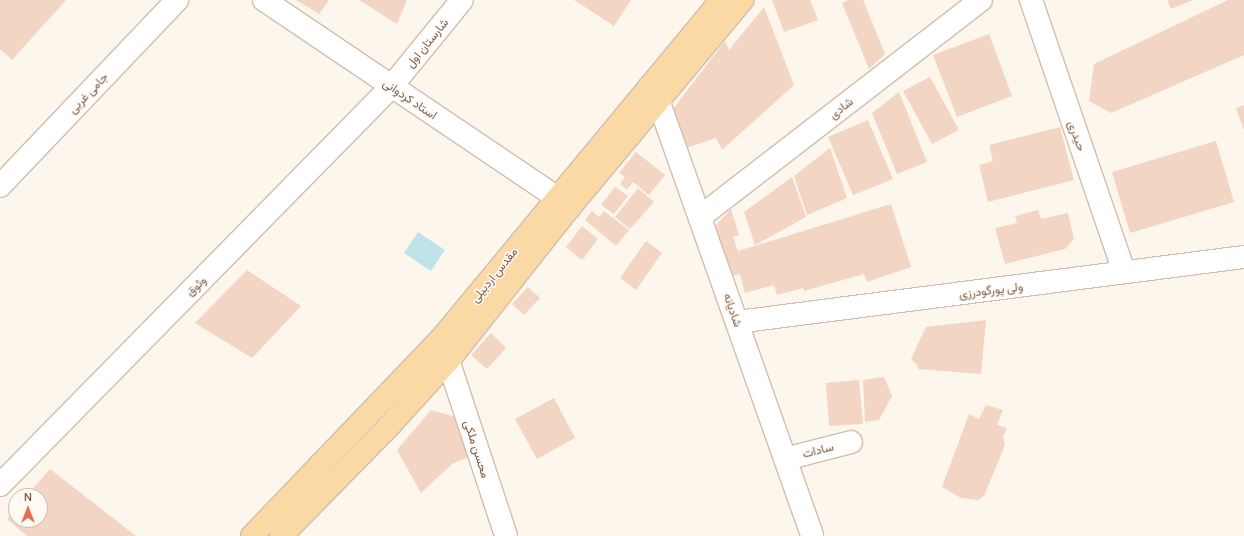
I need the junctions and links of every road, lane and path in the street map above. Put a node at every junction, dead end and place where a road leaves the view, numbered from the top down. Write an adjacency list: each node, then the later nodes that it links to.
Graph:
1 (177, 0): 10 (street, جامی غربی)
2 (264, 0): 8 (street, استاد کردوانی)
3 (462, 0): 8 (street, شارستان اول)
4 (721, 0): 9 (main road, مقدس اردبیلی)
5 (742, 0): 9 (main road, مقدس اردبیلی)
6 (981, 0): 12 (street, شادی)
7 (1031, 0): 14 (street, حیدری)
8 (391, 87): 11 (street, استاد کردوانی); 20 (street, وثوق)
9 (654, 94): 11 (main road, مقدس اردبیلی); 12 (street, شادیانه)
10 (0, 186)
11 (563, 203): 16 (main road, مقدس اردبیلی); 17 (main road, مقدس اردبیلی)
12 (700, 216): 15 (street, شادیانه)
13 (1244, 258): 14 (street, ولی پورگودرزی)
14 (1124, 272): 15 (street, ولی پورگودرزی)
15 (737, 322): 19 (street, شادیانه)
16 (441, 339): 17 (street, محسن ملکی); 22 (main road, مقدس اردبیلی)
17 (448, 361): 23 (main road, مقدس اردبیلی); 24 (street, محسن ملکی)
18 (852, 442): 19 (street, سادات)
19 (785, 458): 21 (street, شادیانه)
20 (0, 485)
21 (810, 530): 25 (street)
22 (252, 536)
23 (281, 536)
24 (506, 536)
25 (830, 536)

